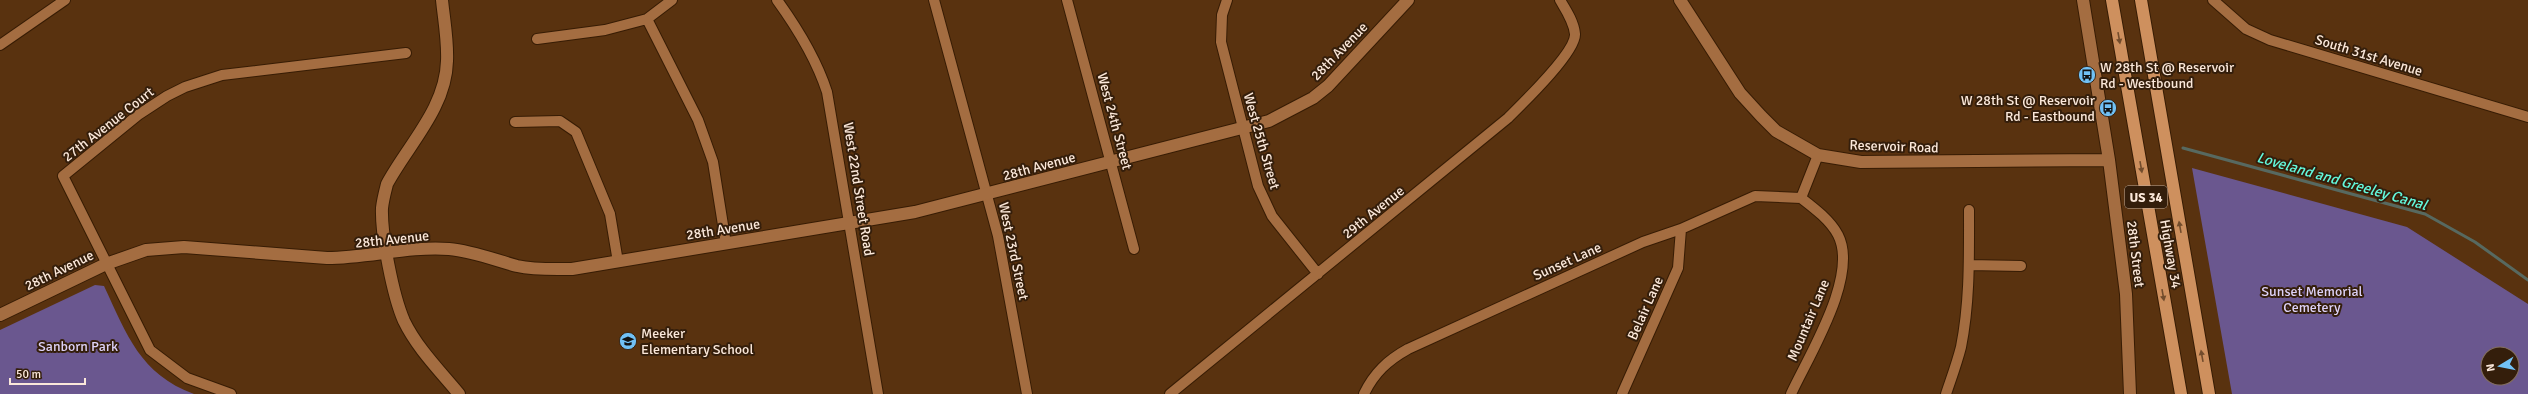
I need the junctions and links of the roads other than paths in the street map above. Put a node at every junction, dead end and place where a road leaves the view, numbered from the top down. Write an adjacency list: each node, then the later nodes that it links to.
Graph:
1 (65, 0): 17 (street)
2 (442, 0): 32 (street)
3 (672, 0): 15 (street)
4 (777, 0): 28 (street, West 22nd Street Road)
5 (934, 0): 25 (street, West 23rd Street)
6 (1067, 0): 24 (street, West 24th Street)
7 (1227, 0): 21 (street, West 25th Street)
8 (1408, 0): 21 (street, 28th Avenue)
9 (1560, 0): 37 (street, 29th Avenue)
10 (1680, 0): 22 (street, Reservoir Road)
11 (2083, 0): 23 (street, 28th Street)
12 (2112, 0): 49 (highway, Highway 34 / US 34, one-way to 49)
13 (2141, 0): 50 (highway, Highway 34 / US 34, one-way to 13)
14 (2212, 0): 19 (street, South 31st Avenue)
15 (647, 20): 16 (street); 30 (street)
16 (537, 39)
17 (0, 45)
18 (406, 52): 34 (street, 27th Avenue Court)
19 (2528, 117)
20 (515, 122): 33 (street)
21 (1243, 128): 24 (street, 28th Avenue); 37 (street, West 25th Street)
22 (1818, 155): 23 (street, Reservoir Road); 26 (street)
23 (2109, 160): 48 (street, 28th Street)
24 (1111, 162): 25 (street, 28th Avenue); 31 (street, West 24th Street)
25 (987, 195): 28 (street, 28th Avenue); 42 (street, West 23rd Street)
26 (1801, 198): 29 (street, Sunset Lane); 46 (street, Mountair Lane)
27 (1969, 210): 35 (street)
28 (851, 224): 30 (street, 28th Avenue); 41 (street, West 22nd Street Road)
29 (1680, 229): 44 (street, Sunset Lane); 45 (street, Belair Lane)
30 (726, 244): 33 (street, 28th Avenue)
31 (1134, 249)
32 (388, 253): 33 (street, 28th Avenue); 34 (street, 28th Avenue); 40 (street)
33 (618, 262)
34 (106, 264): 38 (street, 28th Avenue); 39 (street)
35 (1969, 265): 36 (street); 47 (street)
36 (2021, 266)
37 (1318, 274): 43 (street, 29th Avenue)
38 (0, 315)
39 (230, 394)
40 (459, 394)
41 (878, 394)
42 (1027, 394)
43 (1170, 394)
44 (1364, 394)
45 (1622, 394)
46 (1791, 394)
47 (1946, 394)
48 (2130, 394)
49 (2181, 394)
50 (2209, 394)

